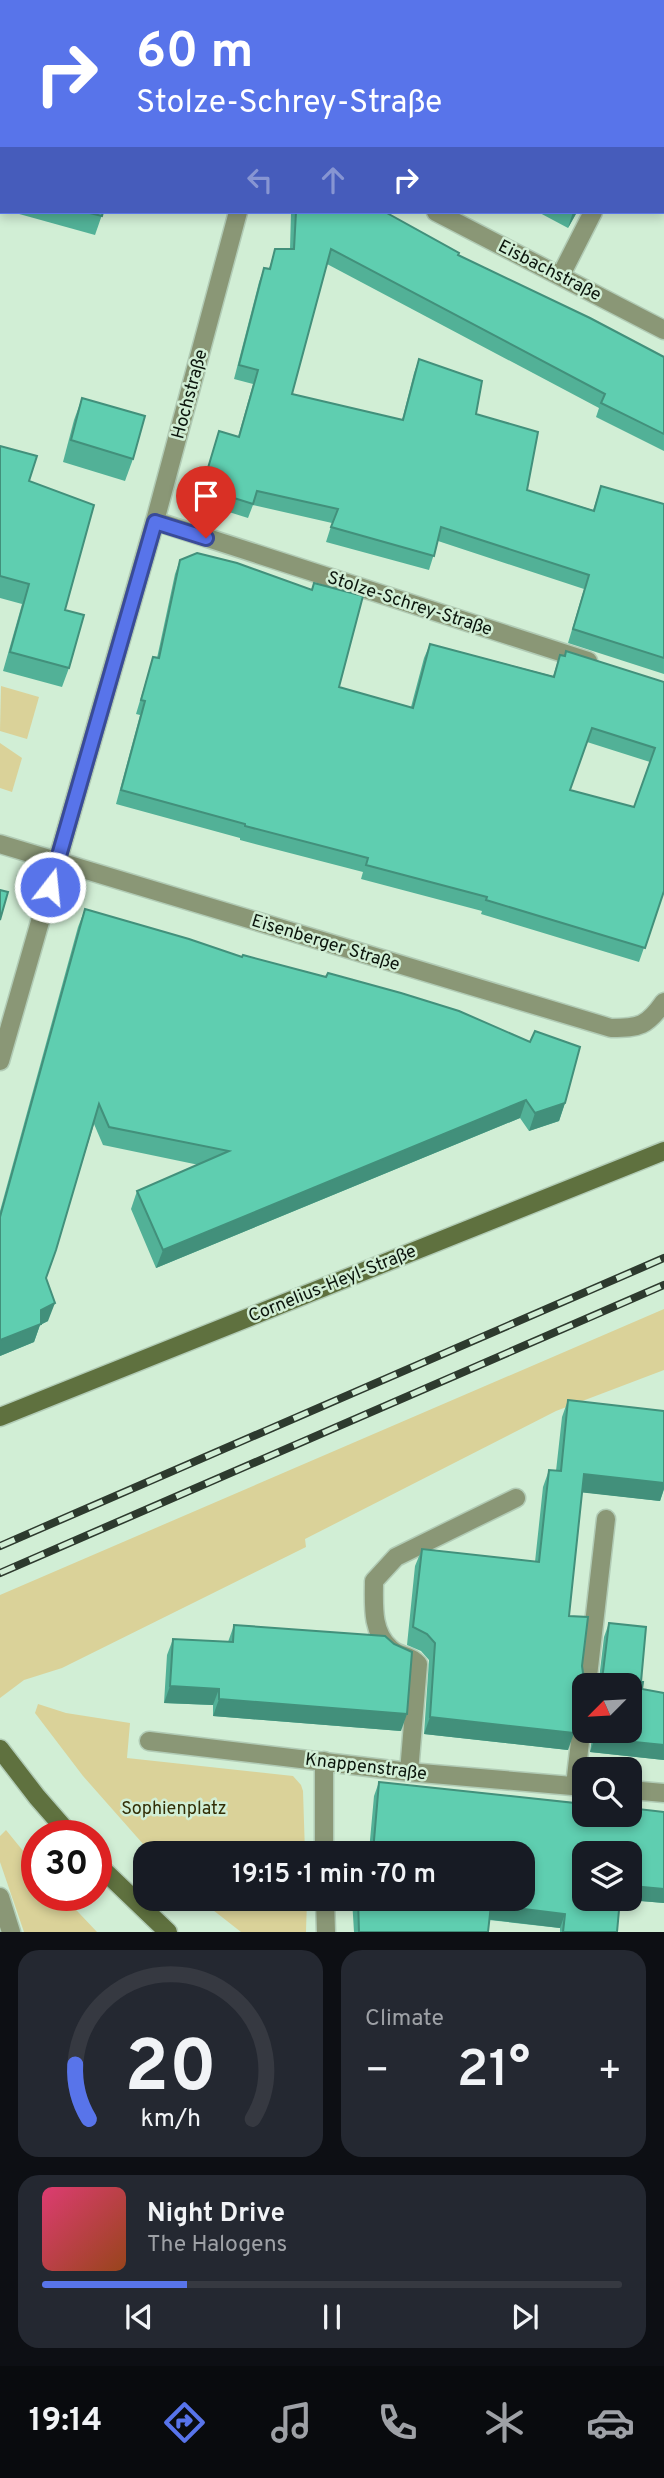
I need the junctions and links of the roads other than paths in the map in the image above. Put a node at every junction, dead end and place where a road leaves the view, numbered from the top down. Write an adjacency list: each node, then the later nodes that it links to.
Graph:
1 (237, 214): 6 (street, Hochstraße)
2 (440, 214): 4 (street, Eisbachstraße)
3 (592, 214): 4 (street)
4 (561, 275): 5 (street, Eisbachstraße)
5 (664, 330)
6 (155, 522): 7 (street, Stolze-Schrey-Straße); 9 (street, Hochstraße)
7 (599, 664)
8 (0, 845): 9 (street, Eisenberger Straße)
9 (57, 862): 10 (street, Eisenberger Straße); 11 (street, Hochstraße)
10 (664, 1002)
11 (0, 1061)
12 (664, 1151): 13 (main road, Cornelius-Heyl-Straße)
13 (0, 1416)
14 (516, 1498): 20 (street)
15 (606, 1520): 16 (street)
16 (588, 1673)
17 (149, 1741): 19 (street, Knappenstraße)
18 (0, 1749): 24 (main road)
19 (324, 1761): 20 (street, Knappenstraße); 25 (street)
20 (409, 1772): 21 (street, Knappenstraße)
21 (572, 1785)
22 (642, 1791): 23 (street)
23 (664, 1793)
24 (58, 1820)
25 (324, 1841)
26 (112, 1878): 30 (main road)
27 (0, 1897): 29 (street)
28 (325, 1911): 31 (street)
29 (11, 1932)
30 (168, 1932)
31 (326, 1932)

